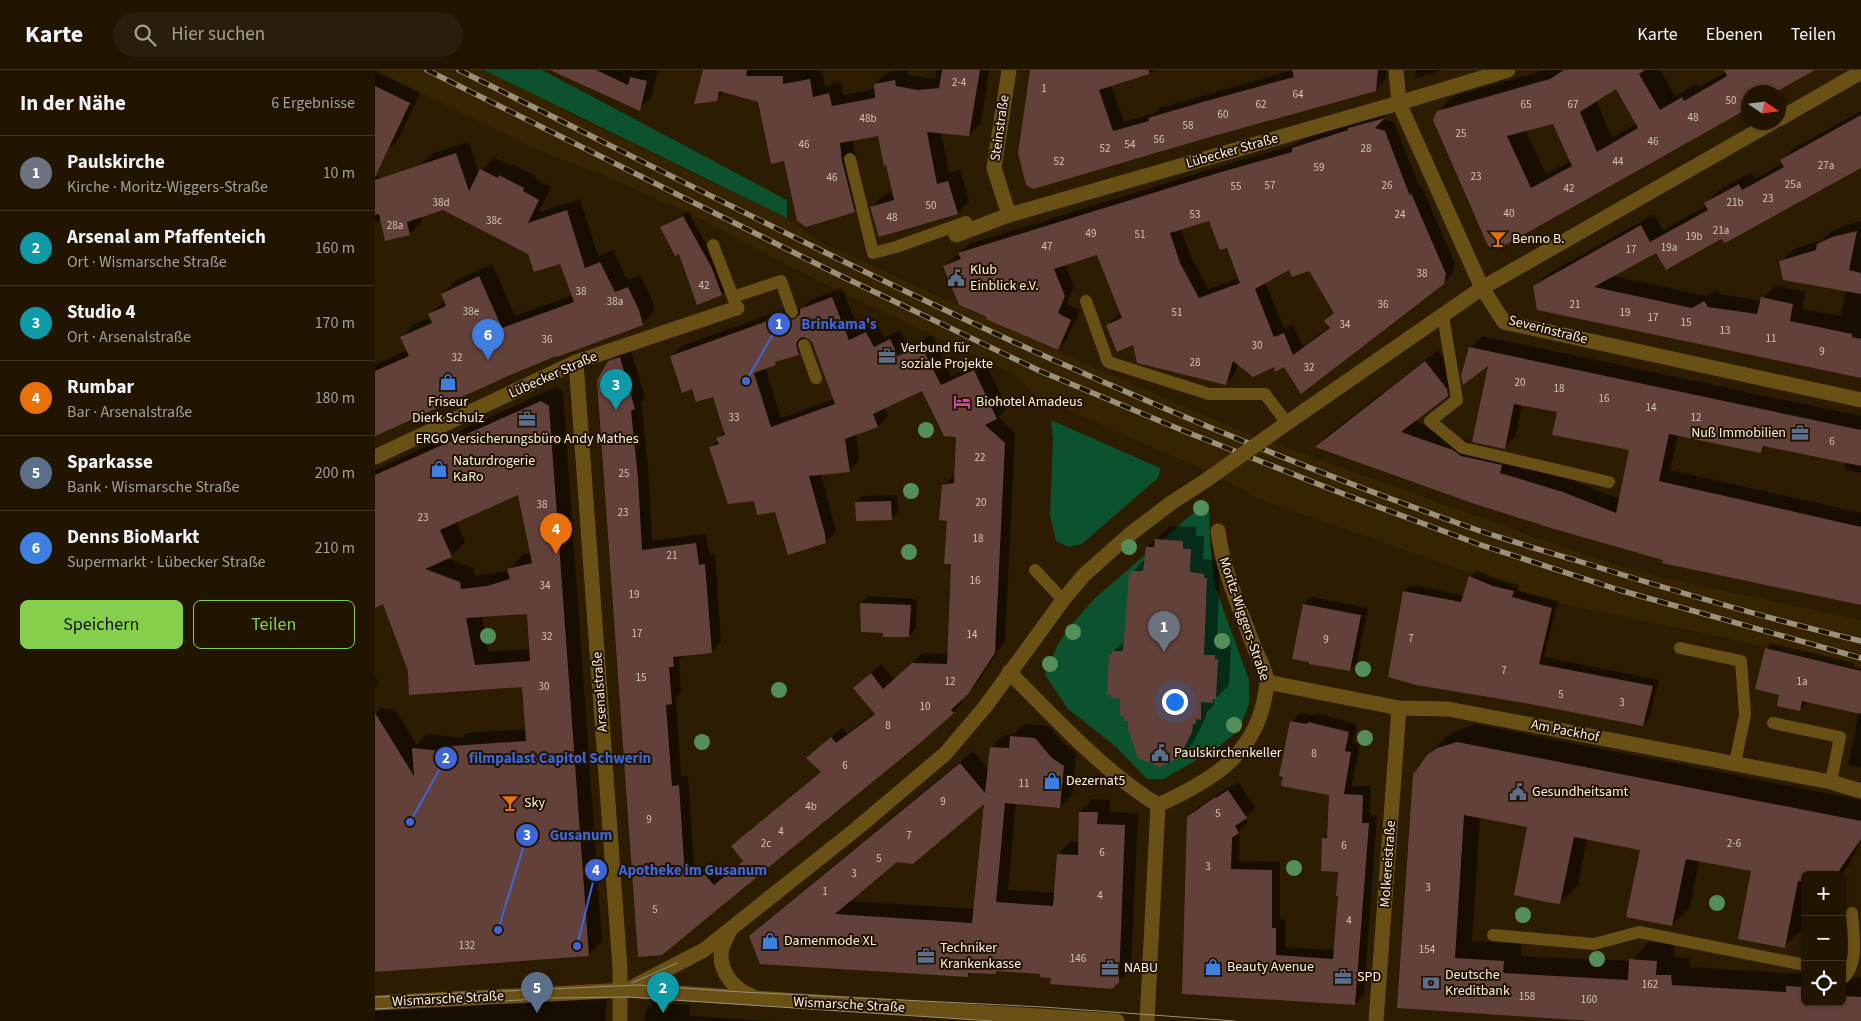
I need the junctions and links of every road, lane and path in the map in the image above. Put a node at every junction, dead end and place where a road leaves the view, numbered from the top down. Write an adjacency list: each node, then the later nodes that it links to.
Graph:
1 (1009, 70): 9 (street, Steinstraße)
2 (1396, 70): 5 (street, Severinstraße)
3 (1509, 70): 5 (street, Lübecker Straße)
4 (1861, 72): 6 (street)
5 (1399, 103): 9 (street, Lübecker Straße); 12 (street, Severinstraße)
6 (1786, 115)
7 (1759, 130): 12 (street)
8 (850, 159): 10 (lane)
9 (1009, 215): 10 (street, Lübecker Straße)
10 (962, 233)
11 (713, 245): 14 (lane)
12 (1483, 288): 16 (street); 20 (street, Severinstraße)
13 (1085, 301): 21 (lane)
14 (735, 303): 15 (lane); 18 (street, Lübecker Straße)
15 (792, 312)
16 (1443, 316): 21 (street); 23 (lane)
17 (804, 345): 19 (lane)
18 (576, 362): 22 (street, Lübecker Straße); 41 (street, Arsenalstraße)
19 (816, 378)
20 (1861, 400)
21 (1287, 424): 26 (street, bridge)
22 (375, 457)
23 (1609, 482)
24 (1218, 531): 29 (street, Moritz-Wiggers-Straße)
25 (1035, 570): 26 (lane)
26 (1063, 600): 28 (street)
27 (1680, 648): 32 (lane)
28 (1009, 672): 35 (street); 37 (street)
29 (1267, 682): 30 (street, Am Packhof); 35 (street, Moritz-Wiggers-Straße)
30 (1399, 708): 32 (street, Am Packhof); 47 (street, Molkereistraße)
31 (1773, 723): 33 (lane)
32 (1735, 763): 33 (street, Am Packhof)
33 (1831, 782): 34 (street, Am Packhof)
34 (1861, 791)
35 (1158, 805): 46 (street)
36 (1852, 913): 40 (lane)
37 (730, 930): 41 (street); 42 (street, Wismarsche Straße)
38 (1493, 935): 39 (lane)
39 (1801, 964)
40 (1846, 975)
41 (624, 990): 42 (street, Wismarsche Straße); 43 (street, Wismarsche Straße); 44 (street, Arsenalstraße)
42 (761, 1000): 45 (street, Wismarsche Straße)
43 (375, 1003)
44 (620, 1021)
45 (1117, 1021)
46 (1147, 1021)
47 (1376, 1021)

